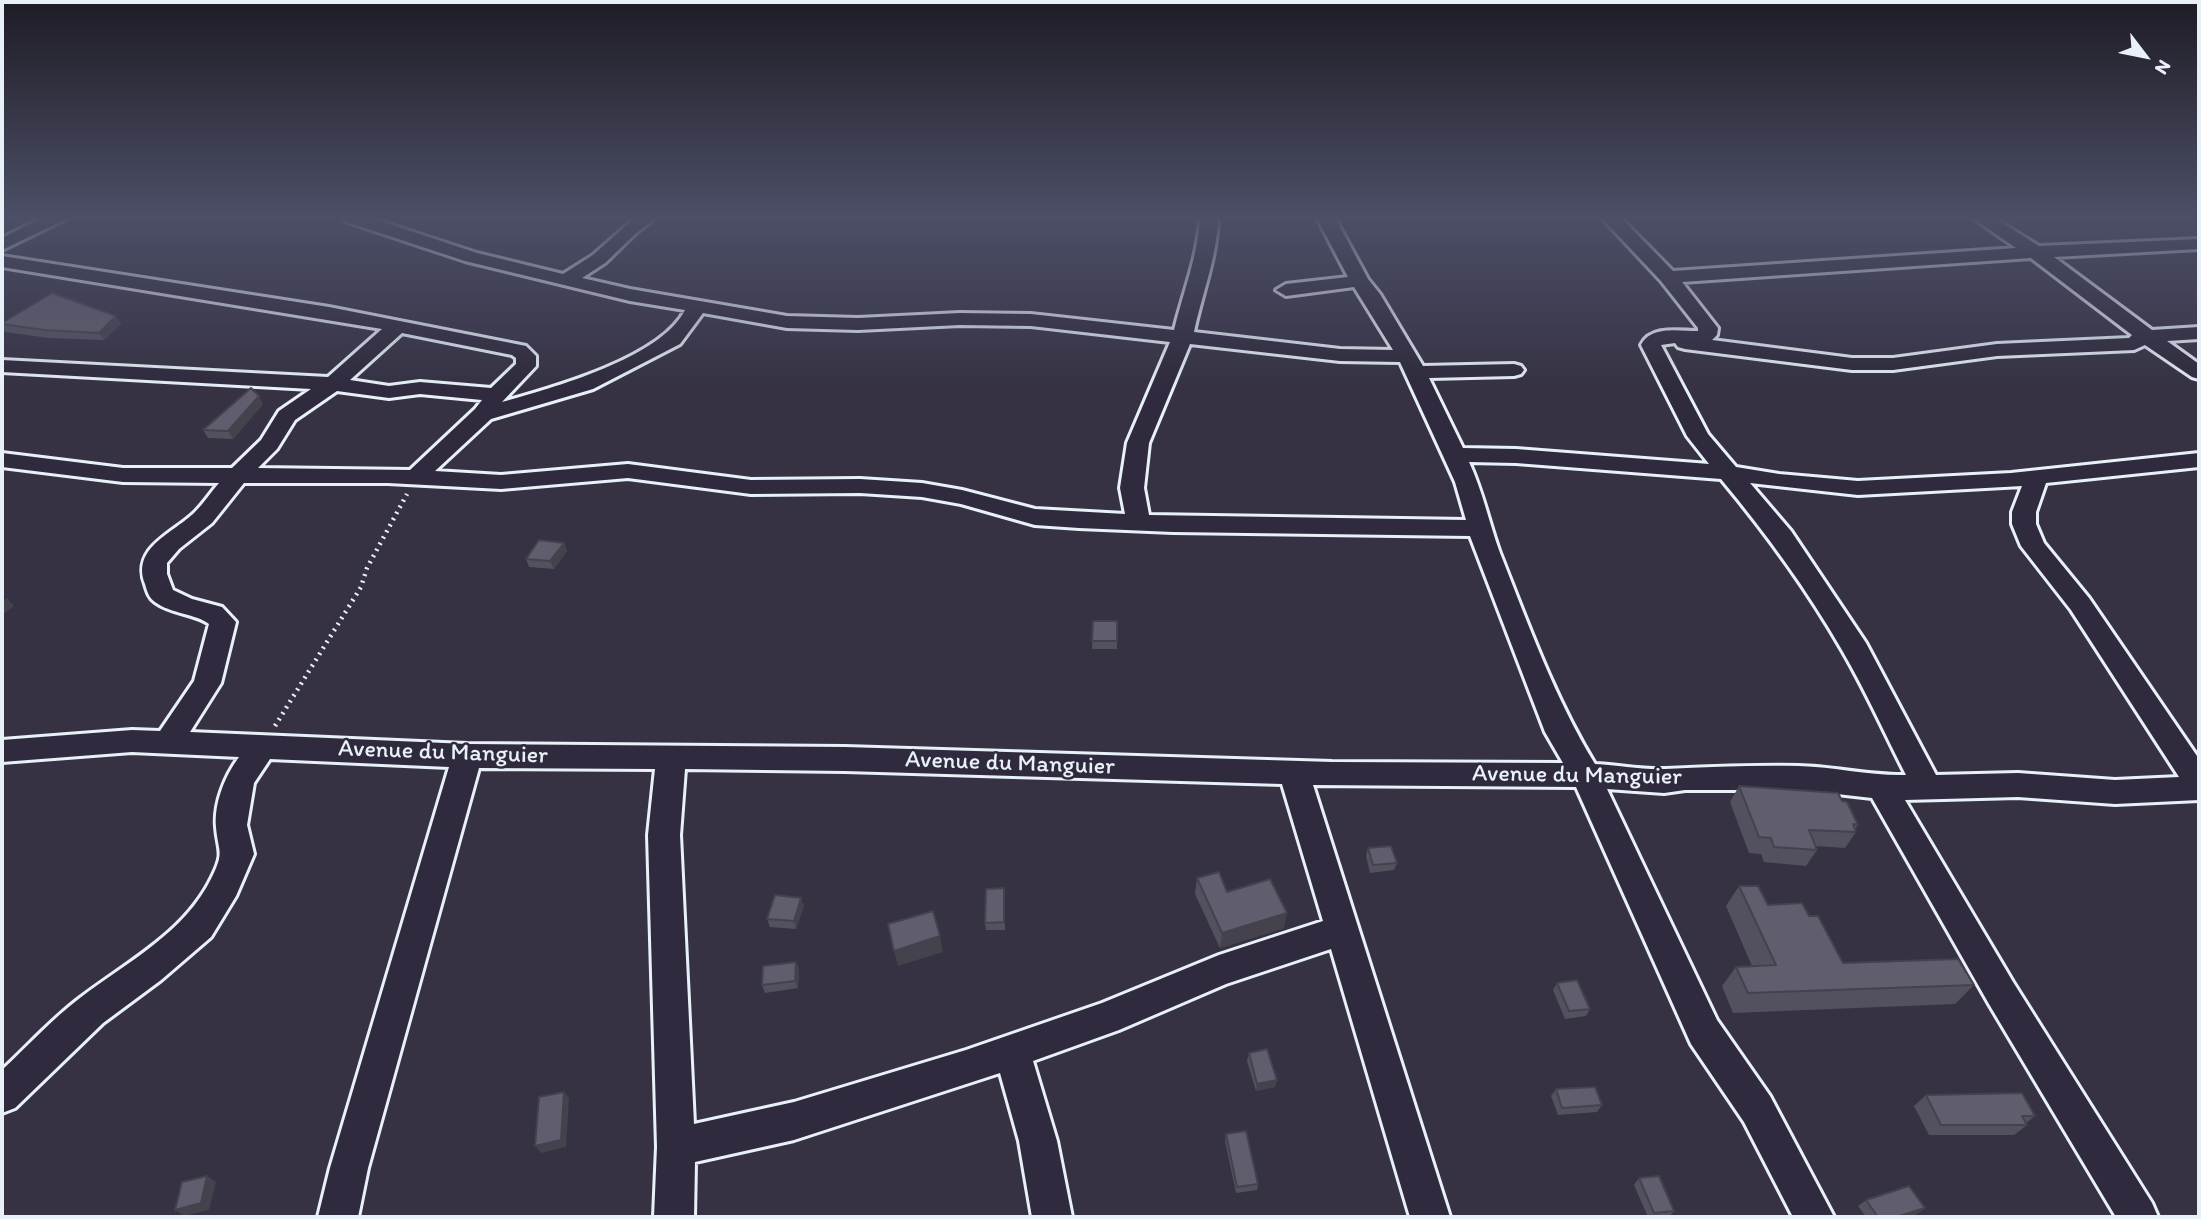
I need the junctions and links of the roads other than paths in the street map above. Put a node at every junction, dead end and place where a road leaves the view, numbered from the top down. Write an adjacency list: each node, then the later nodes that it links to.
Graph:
1 (95, 275): 13 (street)
2 (545, 275): 9 (street)
3 (574, 275): 9 (street)
4 (1198, 275): 15 (street)
5 (1357, 275): 10 (street)
6 (1699, 275): 8 (street)
7 (2065, 275): 16 (street)
8 (1668, 277): 17 (street)
9 (566, 280): 12 (street)
10 (1359, 281): 11 (street); 18 (street)
11 (1286, 290)
12 (697, 306): 15 (street); 24 (street)
13 (397, 327): 22 (street); 23 (street)
14 (2199, 333): 16 (street)
15 (1183, 337): 18 (street); 32 (street)
16 (2146, 337): 17 (street); 21 (street)
17 (1655, 339): 28 (street)
18 (1411, 364): 20 (street); 25 (street)
19 (2, 366): 22 (street)
20 (1514, 370)
21 (2199, 373)
22 (333, 384): 23 (street); 29 (street)
23 (496, 395): 24 (street)
24 (483, 414): 30 (street)
25 (1454, 455): 28 (street); 33 (street)
26 (2, 460): 29 (street)
27 (2199, 460): 31 (street)
28 (1726, 472): 31 (street); 42 (street)
29 (237, 476): 30 (street); 34 (street)
30 (417, 476): 32 (street)
31 (2037, 477): 41 (street)
32 (1139, 523): 33 (street)
33 (1480, 528): 40 (street)
34 (168, 743): 35 (street, Avenue du Manguier); 36 (street, Avenue du Manguier)
35 (262, 747): 37 (street, Avenue du Manguier); 46 (street)
36 (4, 754)
37 (467, 755): 38 (street, Avenue du Manguier); 48 (street)
38 (671, 758): 39 (street, Avenue du Manguier); 47 (street)
39 (1294, 773): 40 (street, Avenue du Manguier); 44 (street)
40 (1586, 775): 43 (street, Avenue du Manguier); 52 (street)
41 (2199, 785): 42 (street, Avenue du Manguier)
42 (1927, 786): 43 (street, Avenue du Manguier)
43 (1882, 788): 53 (street)
44 (1342, 930): 45 (street); 51 (street)
45 (1012, 1051): 47 (street); 50 (street)
46 (2, 1095)
47 (676, 1147): 49 (street)
48 (338, 1217)
49 (674, 1217)
50 (1052, 1217)
51 (1430, 1217)
52 (1814, 1217)
53 (2138, 1217)

